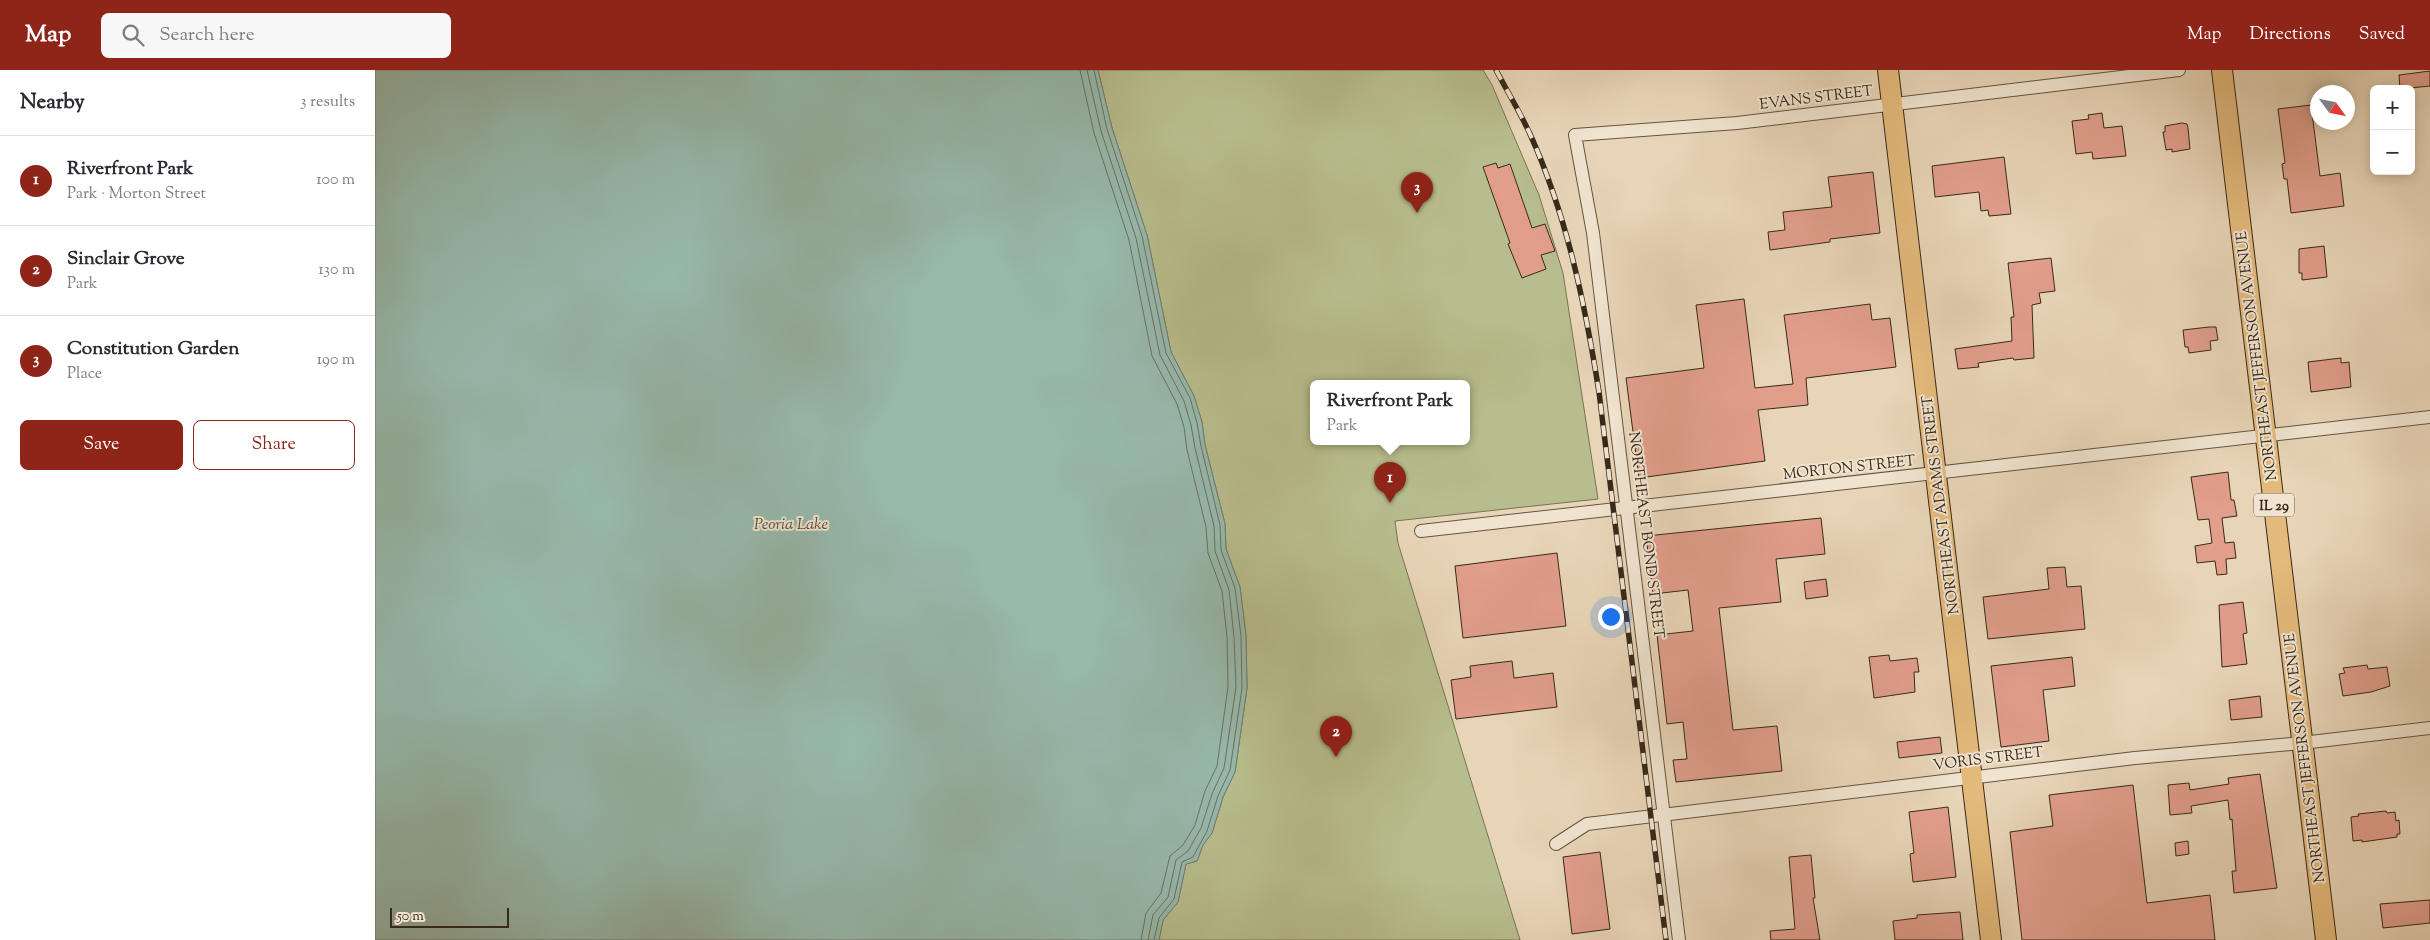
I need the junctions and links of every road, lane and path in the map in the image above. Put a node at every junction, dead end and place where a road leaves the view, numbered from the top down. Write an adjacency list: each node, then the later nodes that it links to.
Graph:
1 (1888, 70): 4 (main road, NORTHEAST ADAMS STREET)
2 (2179, 70): 4 (street, EVANS STREET)
3 (2222, 70): 7 (main road, NORTHEAST JEFFERSON AVENUE / IL 29)
4 (1892, 105): 5 (street, EVANS STREET); 8 (main road, NORTHEAST ADAMS STREET)
5 (1575, 135): 9 (street, NORTHEAST BOND STREET)
6 (2430, 416): 7 (street, MORTON STREET)
7 (2266, 436): 8 (street, MORTON STREET); 12 (main road, NORTHEAST JEFFERSON AVENUE / IL 29)
8 (1936, 474): 9 (street, MORTON STREET); 13 (main road, NORTHEAST ADAMS STREET)
9 (1627, 509): 10 (street, MORTON STREET); 14 (street, NORTHEAST BOND STREET)
10 (1421, 531)
11 (2430, 728): 12 (street, VORIS STREET)
12 (2302, 743): 13 (street, VORIS STREET); 18 (main road, NORTHEAST JEFFERSON AVENUE / IL 29)
13 (1972, 776): 14 (street, VORIS STREET); 17 (main road, NORTHEAST ADAMS STREET)
14 (1665, 815): 15 (street, VORIS STREET); 16 (street, NORTHEAST BOND STREET)
15 (1556, 844)
16 (1679, 940)
17 (1991, 940)
18 (2325, 940)

